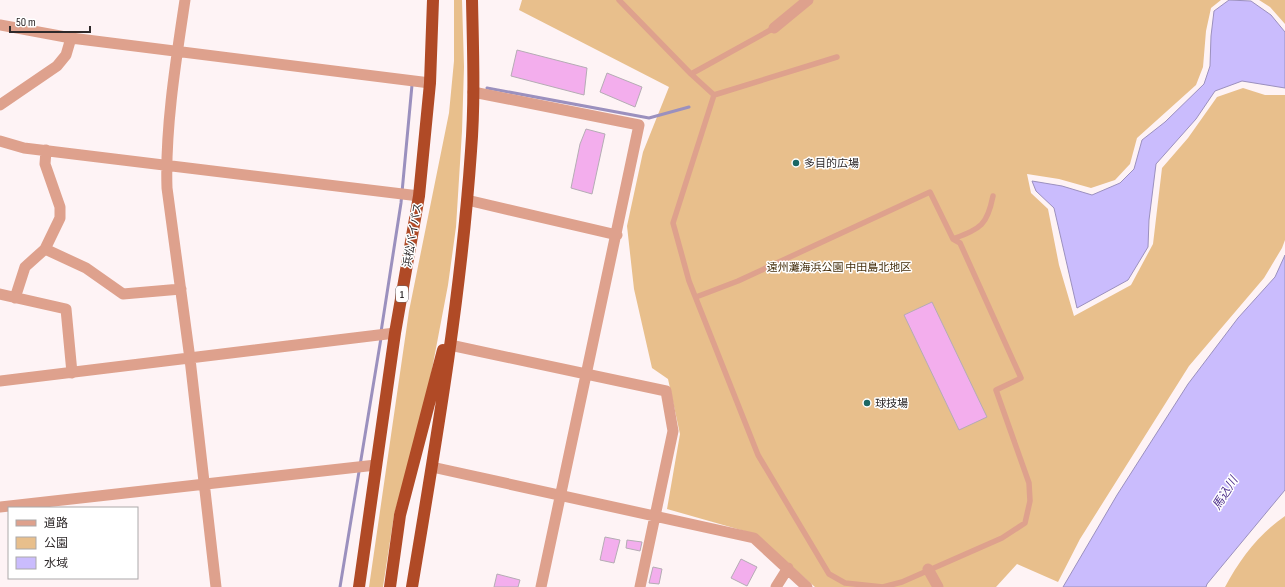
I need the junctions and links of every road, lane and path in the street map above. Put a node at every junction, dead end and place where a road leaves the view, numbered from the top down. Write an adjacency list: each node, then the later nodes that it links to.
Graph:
1 (185, 0): 9 (street)
2 (433, 0): 12 (highway, 浜松バイパス / 1)
3 (472, 0): 13 (highway)
4 (619, 0): 11 (lane)
5 (808, 0): 7 (street)
6 (0, 25): 8 (street)
7 (774, 28): 11 (lane)
8 (71, 38): 9 (street); 15 (street)
9 (178, 51): 12 (street); 18 (street)
10 (836, 57): 14 (lane)
11 (691, 74): 14 (lane)
12 (430, 83): 19 (highway, 浜松バイパス / 1)
13 (473, 92): 21 (highway); 22 (street)
14 (714, 95): 27 (lane)
15 (0, 105)
16 (0, 141): 17 (street)
17 (46, 150): 18 (street); 24 (street)
18 (166, 166): 19 (street); 25 (street)
19 (414, 196): 30 (highway, 浜松バイパス / 1)
20 (993, 196): 23 (lane)
21 (467, 200): 22 (street); 29 (highway)
22 (617, 235): 34 (street)
23 (953, 239): 27 (lane); 43 (lane)
24 (45, 249): 25 (street); 28 (street)
25 (181, 289): 32 (street)
26 (0, 294): 28 (street)
27 (696, 297): 43 (lane)
28 (14, 298): 33 (street)
29 (457, 305): 31 (highway); 46 (highway)
30 (392, 333): 32 (street); 36 (highway, 浜松バイパス / 1)
31 (450, 345): 34 (street); 37 (highway)
32 (190, 358): 33 (street); 38 (street)
33 (72, 373): 35 (street)
34 (586, 373): 39 (street); 41 (street)
35 (0, 381)
36 (372, 465): 38 (street); 45 (highway, 浜松バイパス / 1)
37 (432, 467): 39 (street); 47 (highway)
38 (204, 484): 40 (street); 44 (street)
39 (560, 496): 41 (street); 48 (street)
40 (0, 507)
41 (656, 517): 42 (street); 49 (street)
42 (788, 568): 50 (street); 51 (street)
43 (928, 569): 52 (street)
44 (216, 587)
45 (359, 587)
46 (390, 587)
47 (412, 587)
48 (541, 587)
49 (640, 587)
50 (776, 587)
51 (807, 587)
52 (938, 587)

